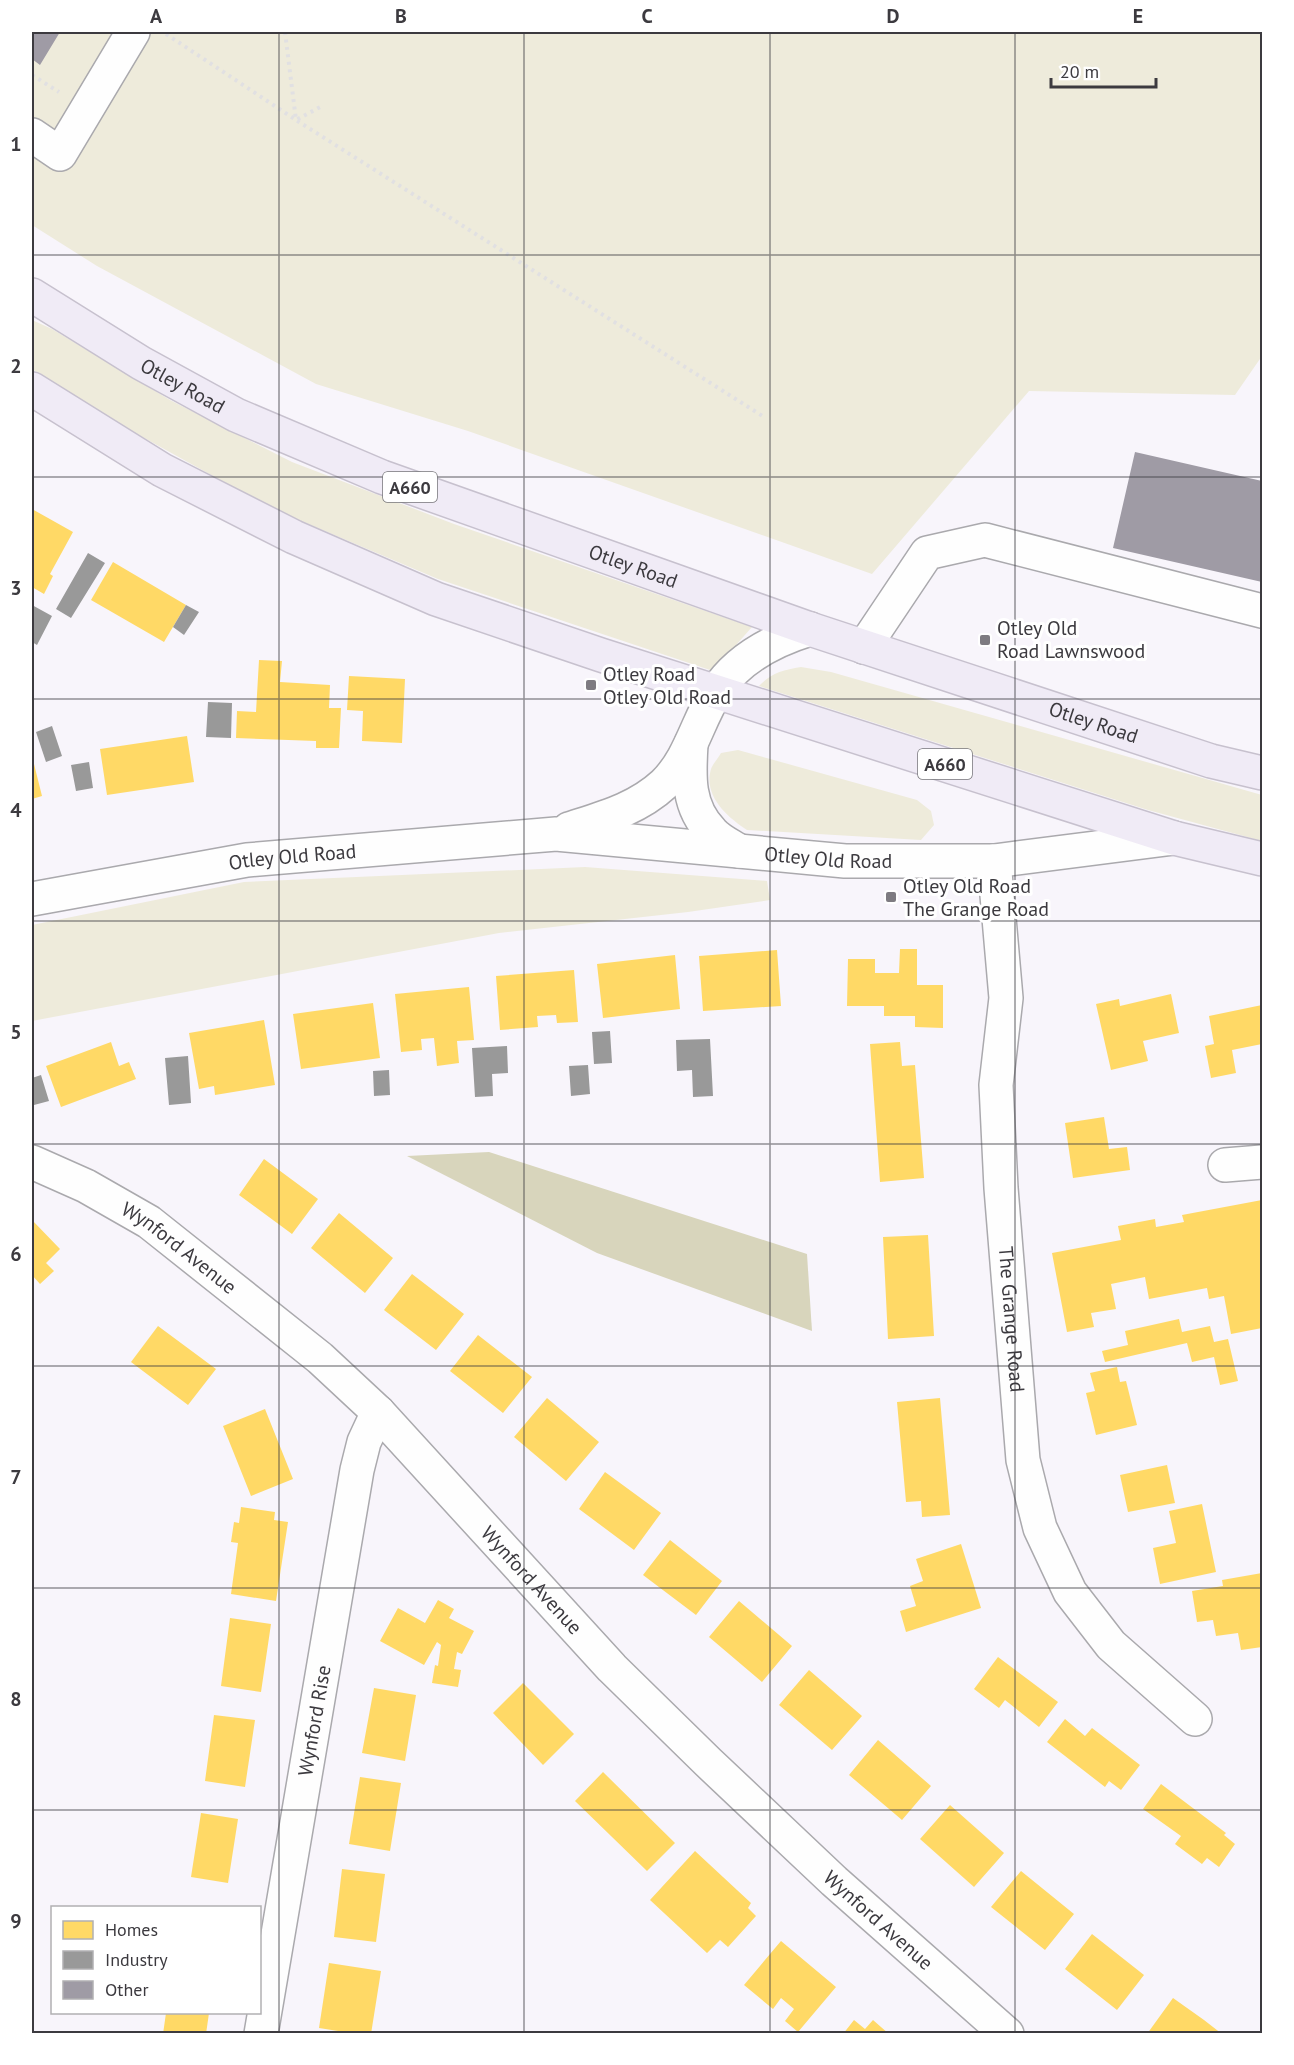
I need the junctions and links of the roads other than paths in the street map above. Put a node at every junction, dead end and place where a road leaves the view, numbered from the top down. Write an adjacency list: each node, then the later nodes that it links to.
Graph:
1 (133, 32): 2 (street)
2 (32, 135)
3 (32, 296): 6 (highway, Otley Road / A660)
4 (32, 388): 8 (highway, A660)
5 (1263, 611): 7 (street)
6 (810, 629): 7 (highway, Otley Road / A660); 8 (street, Otley Old Road)
7 (864, 647): 10 (highway, Otley Road / A660)
8 (716, 692): 9 (street, Otley Old Road); 12 (highway, A660)
9 (691, 744): 11 (street, Otley Old Road); 13 (street)
10 (1263, 773)
11 (556, 834): 13 (street, Otley Old Road); 16 (street, Otley Old Road)
12 (1174, 838): 14 (highway, A660); 15 (street, Otley Old Road)
13 (739, 851): 15 (street, Otley Old Road)
14 (1263, 859)
15 (994, 861): 21 (street, The Grange Road)
16 (32, 899)
17 (32, 1162): 20 (street, Wynford Avenue)
18 (1263, 1162): 19 (street)
19 (1225, 1165)
20 (378, 1412): 22 (street, Wynford Rise); 23 (street, Wynford Avenue)
21 (1195, 1719)
22 (261, 2034)
23 (1007, 2034)

